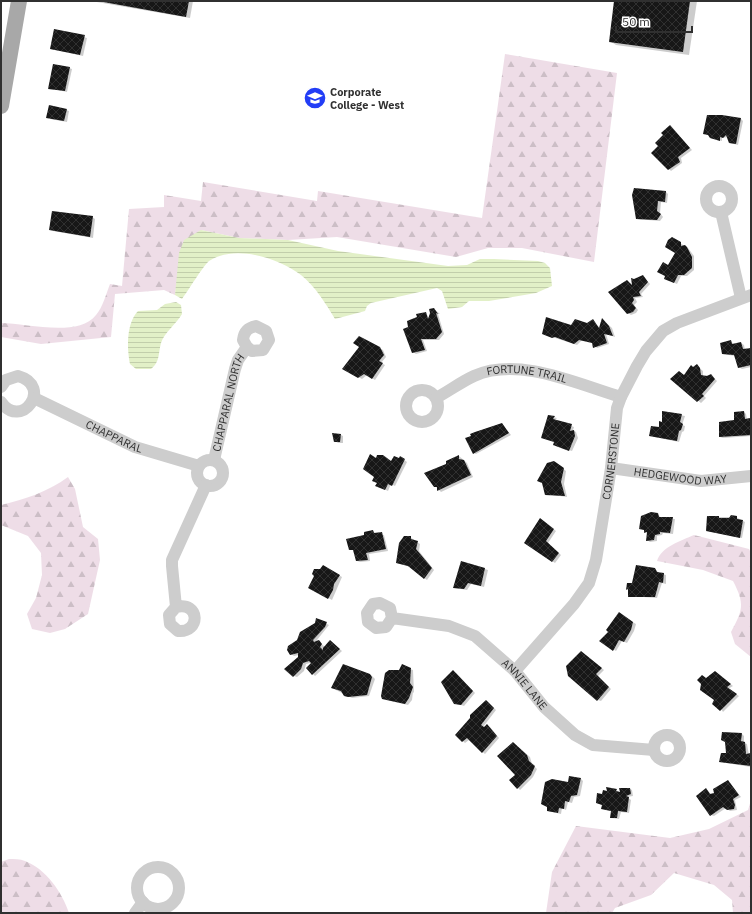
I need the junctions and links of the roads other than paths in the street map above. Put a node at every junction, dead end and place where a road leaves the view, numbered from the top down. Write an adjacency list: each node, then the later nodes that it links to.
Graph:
1 (19, 1): 2 (main road)
2 (1, 106)
3 (721, 212): 4 (street)
4 (746, 297): 7 (street, CORNERSTONE)
5 (247, 347): 11 (street, CHAPPARAL NORTH)
6 (1, 387): 8 (street)
7 (621, 397): 9 (street, FORTUNE TRAIL); 13 (street, CORNERSTONE)
8 (34, 398): 10 (street); 12 (street, CHAPPARAL)
9 (436, 398)
10 (1, 402)
11 (214, 460): 12 (street); 15 (street)
12 (199, 466): 15 (street)
13 (611, 468): 14 (street, HEDGEWOOD WAY); 18 (street, CORNERSTONE)
14 (751, 476)
15 (206, 485): 16 (street)
16 (176, 607)
17 (392, 618): 18 (street, ANNIE LANE)
18 (514, 671): 19 (street, ANNIE LANE)
19 (654, 750)
20 (143, 902): 21 (street)
21 (135, 913)

